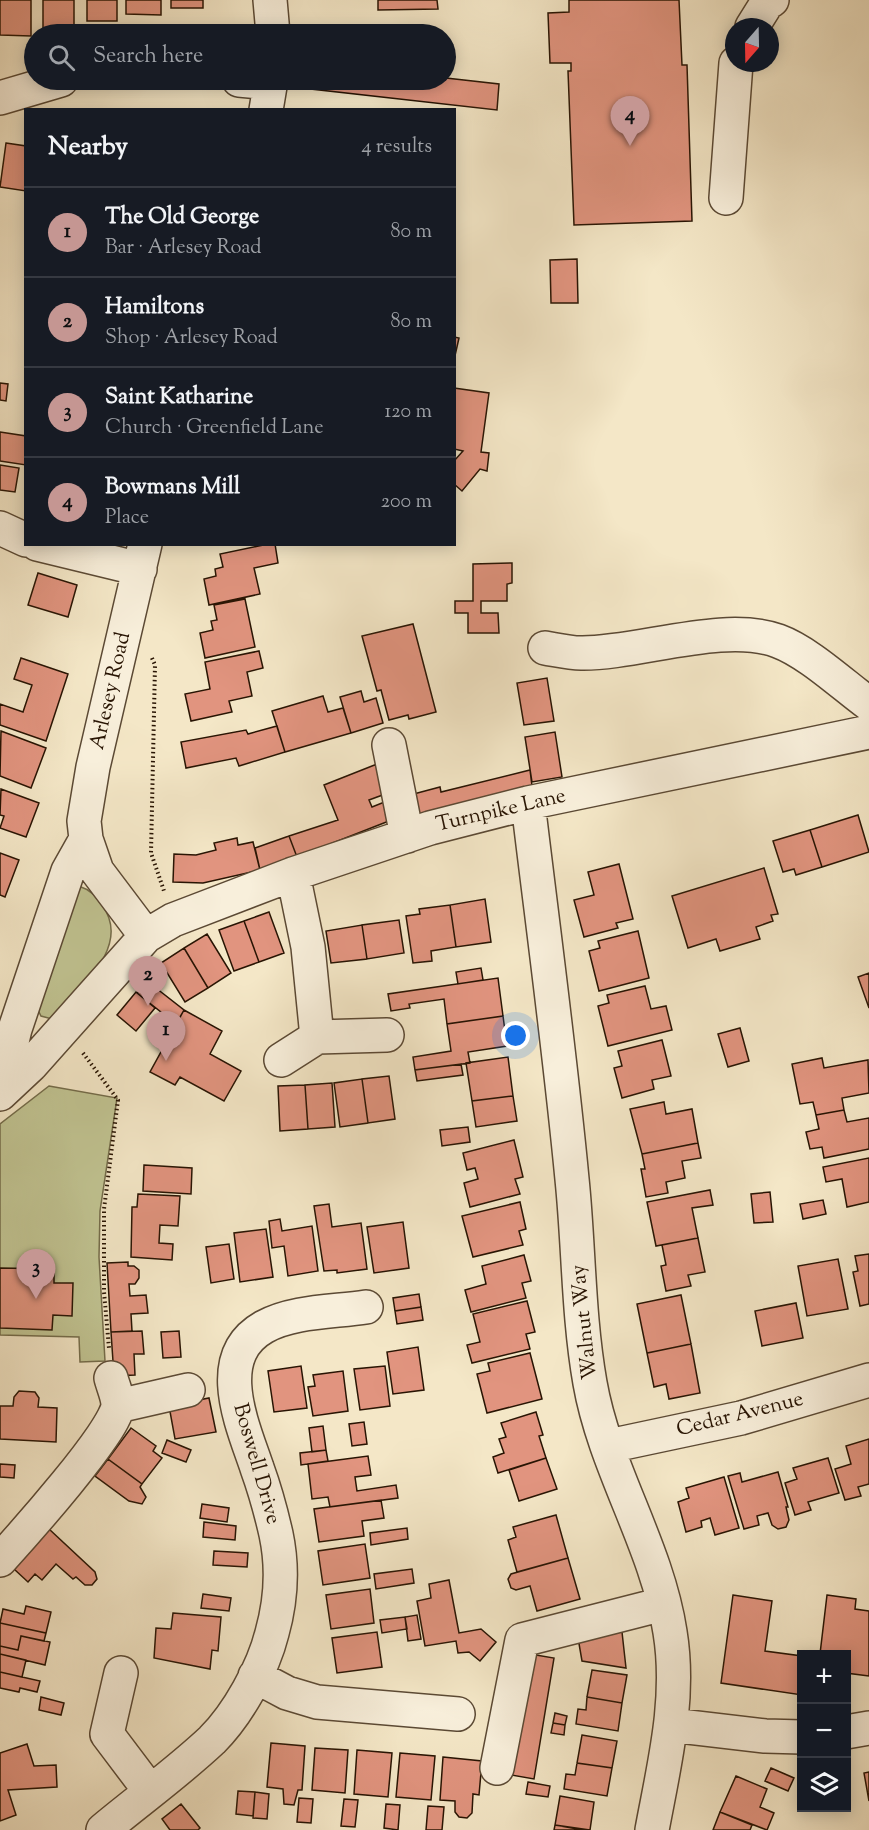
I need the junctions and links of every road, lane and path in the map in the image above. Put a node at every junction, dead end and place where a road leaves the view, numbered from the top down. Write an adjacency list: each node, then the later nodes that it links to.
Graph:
1 (270, 0): 4 (street)
2 (772, 0): 3 (street)
3 (758, 18)
4 (272, 24)
5 (735, 72): 8 (street)
6 (28, 90): 7 (street)
7 (0, 98)
8 (726, 198)
9 (0, 528): 10 (street)
10 (24, 539)
11 (54, 546): 12 (street)
12 (142, 556): 20 (street, Arlesey Road)
13 (545, 648): 15 (street)
14 (150, 656): 22 (path)
15 (869, 704)
16 (869, 732): 18 (street, Turnpike Lane)
17 (389, 745): 19 (street)
18 (528, 803): 19 (street, Turnpike Lane); 32 (street, Walnut Way)
19 (407, 836): 21 (street, Turnpike Lane)
20 (86, 839): 22 (street, Arlesey Road); 27 (street)
21 (293, 874): 22 (street, Turnpike Lane); 25 (street)
22 (160, 928): 23 (street)
23 (64, 1029): 27 (street); 31 (path)
24 (387, 1035): 25 (street)
25 (317, 1037): 26 (street)
26 (281, 1060)
27 (0, 1093)
28 (366, 1307): 36 (street, Boswell Drive)
29 (869, 1380): 32 (street, Cedar Avenue)
30 (188, 1390): 31 (street)
31 (115, 1392): 33 (street)
32 (609, 1446): 34 (street, Walnut Way)
33 (0, 1560)
34 (663, 1604): 38 (street, Walnut Way); 42 (street)
35 (122, 1673): 43 (street)
36 (255, 1676): 37 (street); 43 (street, Boswell Drive)
37 (458, 1714)
38 (671, 1725): 41 (street); 45 (street, Walnut Way)
39 (869, 1728): 40 (street)
40 (851, 1731)
41 (797, 1737)
42 (497, 1768)
43 (150, 1791): 44 (street, Boswell Drive)
44 (103, 1830)
45 (652, 1830)

